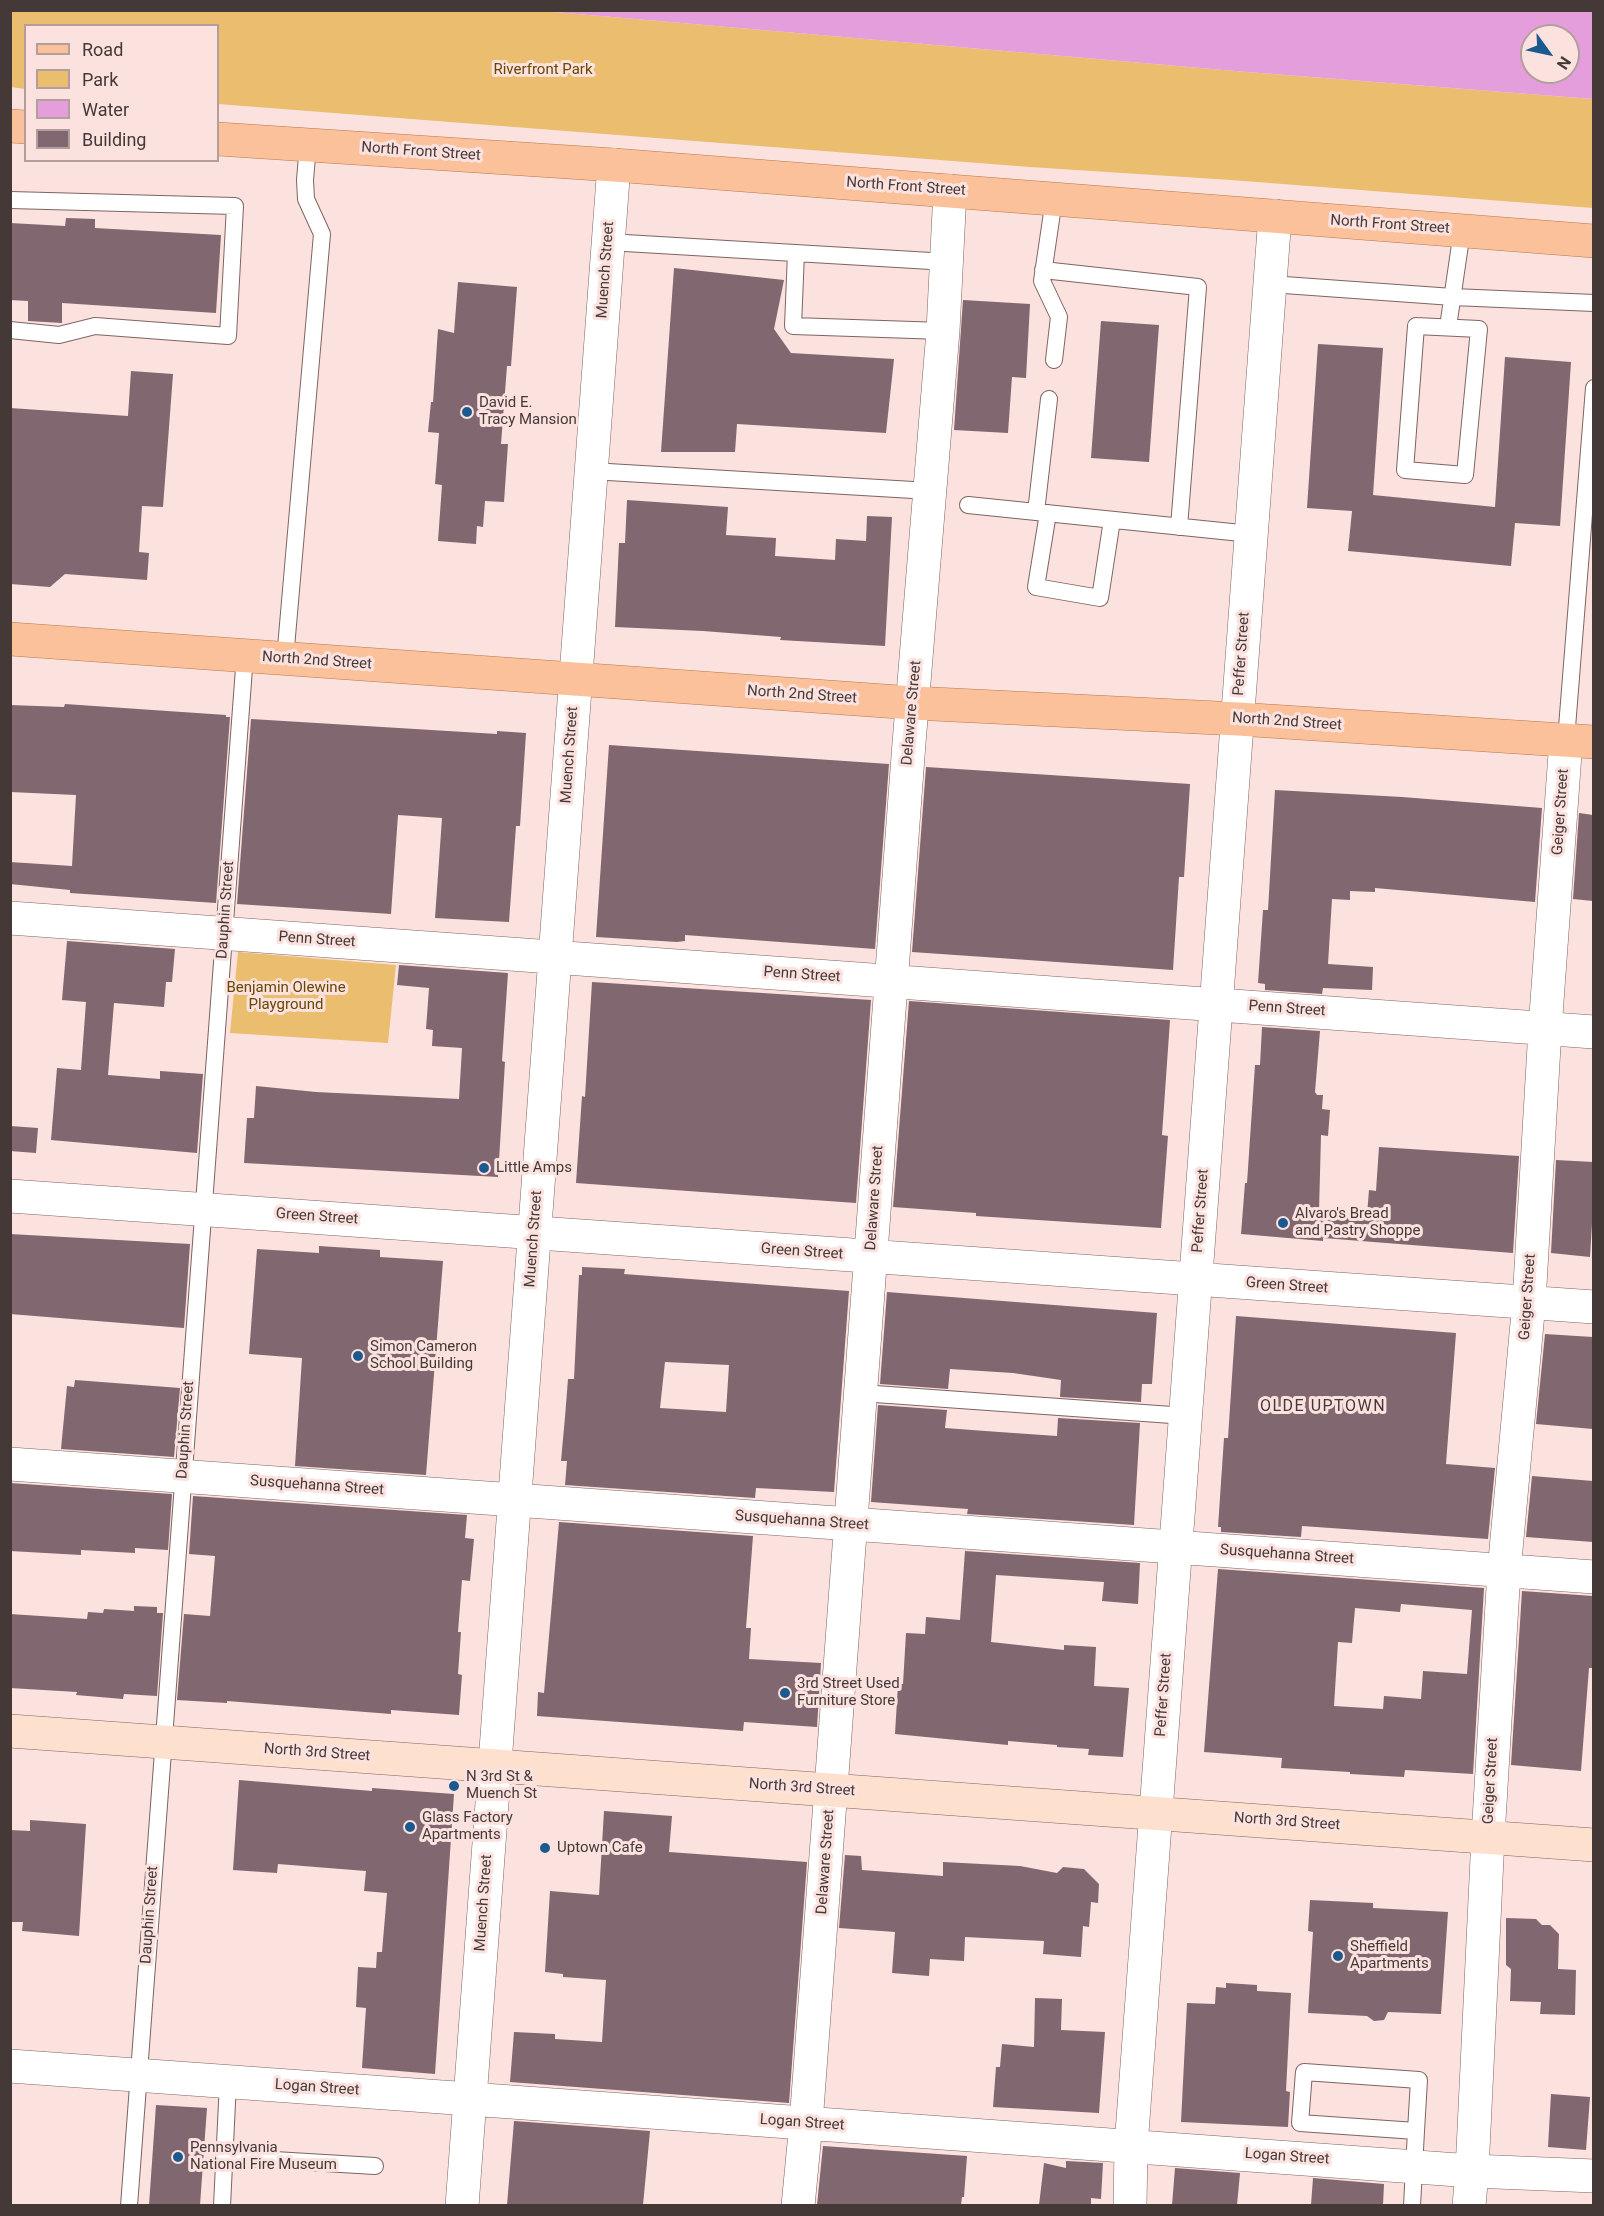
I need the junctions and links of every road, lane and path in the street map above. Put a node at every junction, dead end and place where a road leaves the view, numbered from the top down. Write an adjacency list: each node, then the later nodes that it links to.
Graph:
1 (219, 139): 2 (main road, North Front Street)
2 (308, 145): 3 (main road, North Front Street); 32 (lane)
3 (614, 165): 4 (main road, North Front Street); 10 (street, Muench Street)
4 (950, 191): 5 (main road, North Front Street); 12 (street, Delaware Street)
5 (1054, 199): 7 (main road, North Front Street); 13 (lane)
6 (10, 200): 18 (lane)
7 (1275, 216): 8 (main road, North Front Street); 14 (street, Peffer Street)
8 (1461, 231): 9 (main road, North Front Street); 15 (lane)
9 (1593, 241)
10 (609, 242): 11 (lane); 23 (street, Muench Street)
11 (796, 253): 12 (lane); 19 (lane)
12 (948, 262): 19 (street, Delaware Street)
13 (1043, 270): 20 (lane); 28 (lane)
14 (1270, 284): 15 (lane); 29 (street, Peffer Street)
15 (1453, 297): 16 (lane); 17 (lane)
16 (1593, 303)
17 (1448, 327): 17 (lane)
18 (10, 330)
19 (943, 331): 24 (street, Delaware Street)
20 (1054, 360)
21 (1593, 388): 36 (lane, Geiger Street)
22 (1049, 399): 26 (lane)
23 (591, 471): 24 (lane); 33 (street, Muench Street)
24 (930, 491): 34 (street, Delaware Street)
25 (968, 505): 26 (lane)
26 (1042, 512): 27 (lane); 27 (lane)
27 (1112, 520): 28 (lane)
28 (1179, 527): 29 (lane)
29 (1251, 534): 35 (street, Peffer Street)
30 (10, 639): 31 (main road, North 2nd Street)
31 (244, 656): 32 (main road, North 2nd Street); 38 (lane, Dauphin Street)
32 (285, 658): 33 (main road, North 2nd Street)
33 (576, 679): 34 (main road, North 2nd Street); 39 (street, Muench Street)
34 (912, 703): 35 (main road, North 2nd Street); 40 (street, Delaware Street)
35 (1238, 719): 36 (main road, North 2nd Street); 41 (street, Peffer Street)
36 (1580, 741): 42 (street, Geiger Street)
37 (10, 918): 38 (street, Penn Street)
38 (224, 933): 39 (street, Penn Street); 45 (lane, Dauphin Street)
39 (555, 957): 40 (street, Penn Street); 46 (street, Muench Street)
40 (892, 981): 41 (street, Penn Street); 47 (street, Delaware Street)
41 (1216, 1004): 42 (street, Penn Street); 48 (street, Peffer Street)
42 (1545, 1029): 43 (street, Penn Street); 49 (street, Geiger Street)
43 (1593, 1032)
44 (10, 1196): 45 (street, Green Street)
45 (203, 1209): 46 (street, Green Street); 54 (lane, Dauphin Street)
46 (534, 1233): 47 (street, Green Street); 55 (street, Muench Street)
47 (871, 1257): 48 (street, Green Street); 51 (street, Delaware Street)
48 (1196, 1280): 49 (street, Green Street); 52 (street, Peffer Street)
49 (1529, 1302): 50 (street, Green Street); 58 (street, Geiger Street)
50 (1593, 1307)
51 (861, 1393): 52 (lane); 56 (street, Delaware Street)
52 (1186, 1416): 57 (street, Peffer Street)
53 (10, 1464): 54 (street, Susquehanna Street)
54 (183, 1476): 55 (street, Susquehanna Street); 61 (lane, Dauphin Street)
55 (514, 1500): 56 (street, Susquehanna Street); 62 (street, Muench Street)
56 (851, 1524): 57 (street, Susquehanna Street); 63 (street, Delaware Street)
57 (1176, 1547): 58 (street, Susquehanna Street); 64 (street, Peffer Street)
58 (1504, 1571): 59 (street, Susquehanna Street); 65 (street, Geiger Street)
59 (1593, 1577)
60 (10, 1731): 61 (main road, North 3rd Street)
61 (163, 1742): 62 (main road, North 3rd Street); 68 (lane, Dauphin Street)
62 (494, 1765): 63 (main road, North 3rd Street); 70 (street, Muench Street)
63 (831, 1790): 64 (main road, North 3rd Street); 71 (street, Delaware Street)
64 (1156, 1812): 65 (main road, North 3rd Street); 73 (street, Peffer Street)
65 (1488, 1837): 66 (main road, North 3rd Street); 77 (street, Geiger Street)
66 (1593, 1845)
67 (10, 2066): 68 (street, Logan Street)
68 (138, 2075): 69 (street, Logan Street); 79 (lane, Dauphin Street)
69 (228, 2082): 70 (street, Logan Street); 74 (lane)
70 (470, 2098): 71 (street, Logan Street); 81 (street, Muench Street)
71 (806, 2123): 73 (street, Logan Street); 82 (street, Delaware Street)
72 (1416, 2131): 72 (lane); 75 (lane)
73 (1131, 2146): 75 (street, Logan Street); 83 (street, Peffer Street)
74 (224, 2157): 76 (lane); 80 (lane)
75 (1414, 2165): 77 (street, Logan Street); 84 (lane)
76 (375, 2166)
77 (1472, 2171): 78 (street, Logan Street); 85 (street, Geiger Street)
78 (1593, 2176)
79 (129, 2205)
80 (222, 2205)
81 (462, 2205)
82 (798, 2205)
83 (1130, 2205)
84 (1412, 2205)
85 (1468, 2205)

